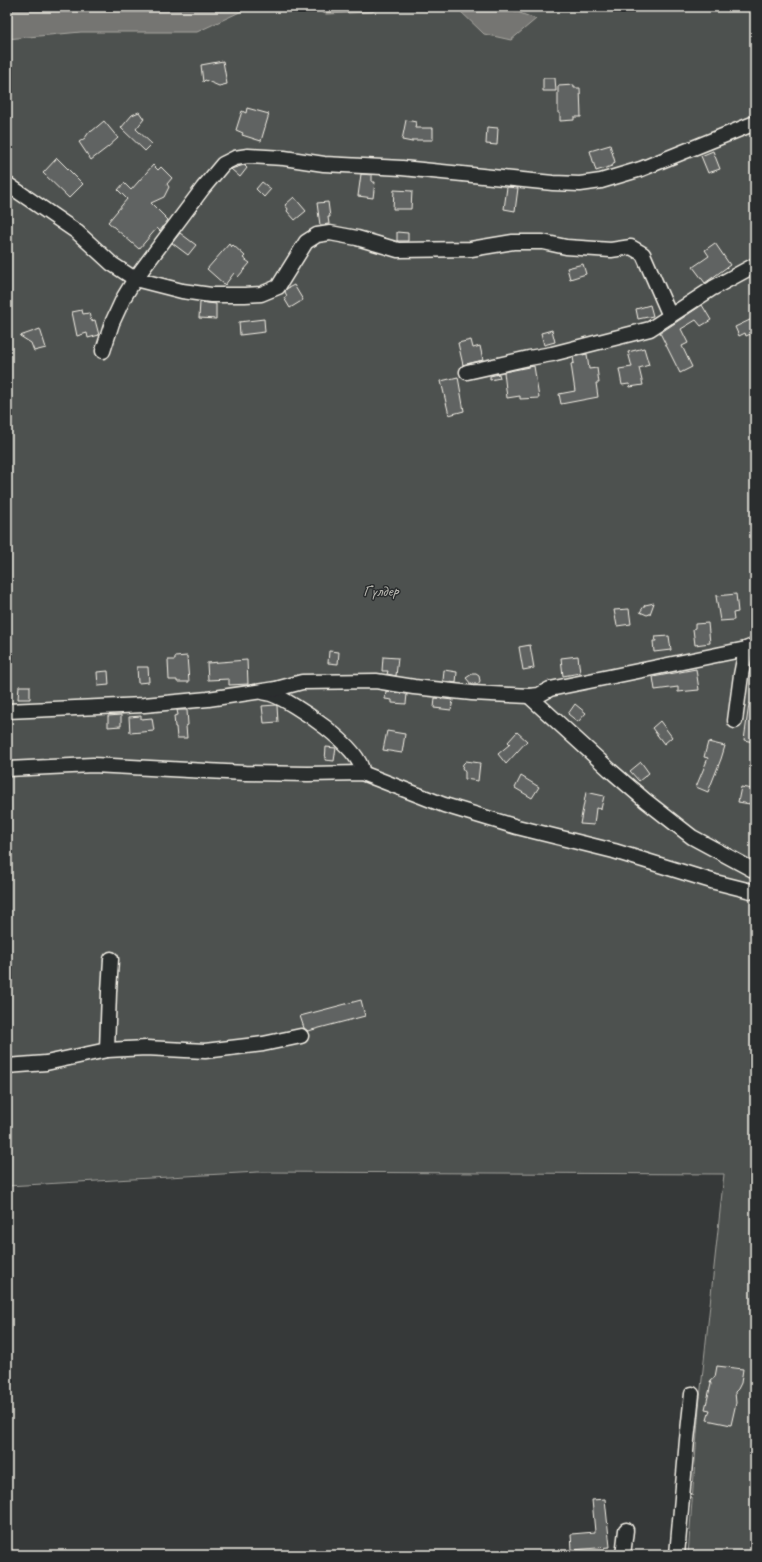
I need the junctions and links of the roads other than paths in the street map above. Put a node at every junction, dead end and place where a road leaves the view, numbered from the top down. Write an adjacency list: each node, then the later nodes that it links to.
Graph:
1 (755, 123): 4 (street)
2 (7, 184): 4 (street)
3 (755, 265): 5 (street)
4 (135, 279): 5 (street); 6 (street)
5 (670, 316): 7 (street)
6 (103, 351)
7 (467, 372)
8 (751, 647): 10 (street); 12 (street)
9 (259, 692): 10 (street); 11 (street); 14 (street)
10 (529, 696): 15 (street)
11 (7, 712)
12 (735, 721)
13 (7, 769): 14 (street)
14 (362, 773): 16 (street)
15 (755, 871)
16 (755, 892)
17 (111, 959): 19 (street)
18 (301, 1036): 19 (street)
19 (107, 1050): 20 (street)
20 (7, 1066)
21 (692, 1394): 24 (street)
22 (626, 1530): 23 (street)
23 (623, 1555)
24 (677, 1555)

